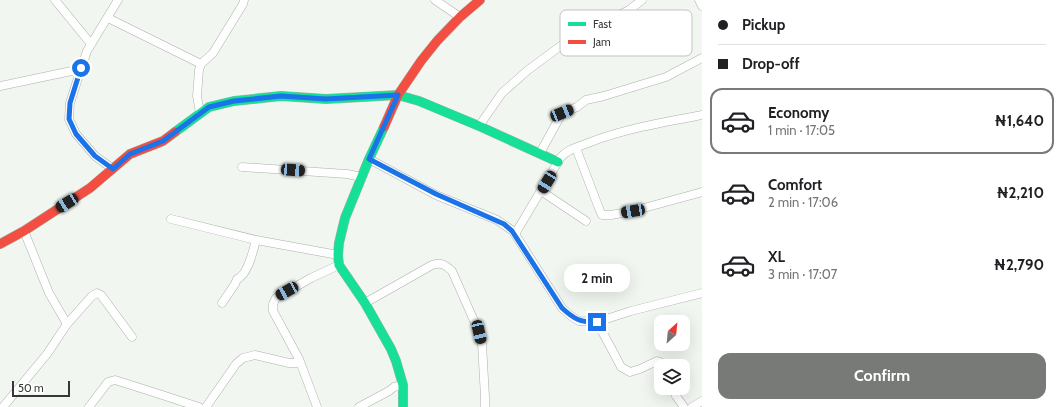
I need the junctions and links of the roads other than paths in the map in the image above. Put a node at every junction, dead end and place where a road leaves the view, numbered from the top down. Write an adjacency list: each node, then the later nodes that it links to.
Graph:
1 (55, 0): 12 (street)
2 (118, 0): 11 (street)
3 (244, 0): 15 (street)
4 (436, 0): 10 (street)
5 (480, 0): 10 (street)
6 (642, 0): 9 (street)
7 (699, 0): 8 (street)
8 (702, 6)
9 (629, 10)
10 (460, 17): 18 (street)
11 (108, 18): 12 (street); 15 (street)
12 (91, 44): 16 (street)
13 (560, 46): 21 (street)
14 (702, 58): 23 (street)
15 (201, 64): 19 (street)
16 (81, 68): 17 (street); 27 (street)
17 (0, 86)
18 (398, 95): 19 (street); 21 (street); 24 (street)
19 (200, 113): 27 (street)
20 (702, 115): 22 (street)
21 (479, 126): 23 (street)
22 (576, 148): 25 (street); 30 (street)
23 (540, 153): 25 (street)
24 (369, 159): 28 (street); 34 (street)
25 (558, 162): 29 (street)
26 (242, 167): 28 (street)
27 (113, 169): 33 (street)
28 (362, 177): 37 (street)
29 (541, 191): 32 (street); 34 (street)
30 (702, 192)
31 (171, 219): 35 (street)
32 (586, 221)
33 (24, 231): 36 (street); 43 (street)
34 (515, 234): 42 (street)
35 (256, 240): 37 (street); 40 (street)
36 (0, 244)
37 (338, 255): 38 (street)
38 (339, 264): 41 (street); 45 (street)
39 (702, 293): 42 (street)
40 (222, 303)
41 (364, 303): 47 (street); 57 (street)
42 (597, 322): 46 (street)
43 (67, 324): 44 (street); 50 (street)
44 (132, 337)
45 (299, 359): 53 (street); 54 (street)
46 (654, 362)
47 (403, 385): 55 (street); 56 (street)
48 (676, 395): 58 (street)
49 (702, 401): 59 (street)
50 (3, 407)
51 (89, 407): 52 (street)
52 (199, 407)
53 (206, 407)
54 (317, 407)
55 (359, 407)
56 (402, 407)
57 (485, 407)
58 (684, 407)
59 (692, 407)

